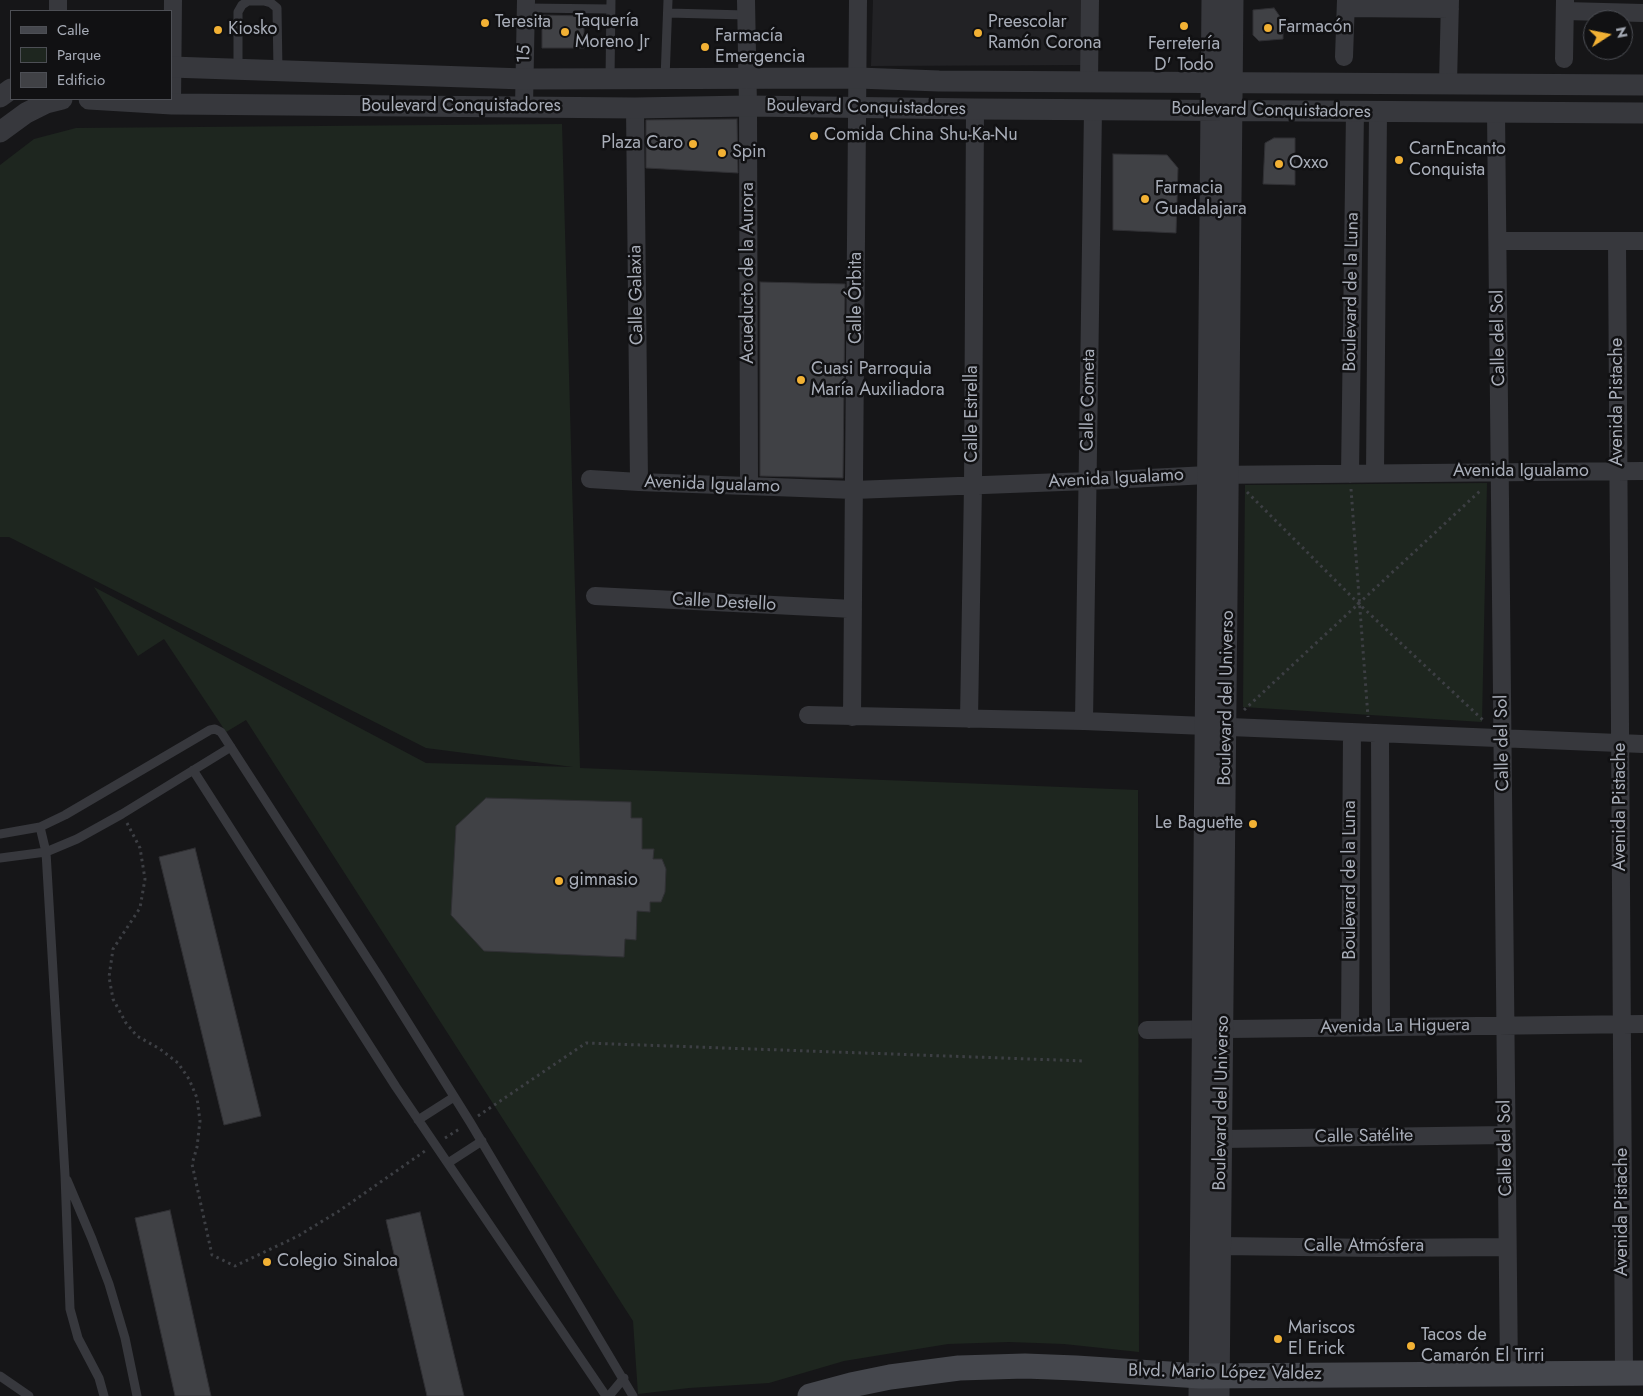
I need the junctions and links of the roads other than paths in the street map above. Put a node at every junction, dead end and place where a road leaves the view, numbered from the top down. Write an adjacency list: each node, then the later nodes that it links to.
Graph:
1 (173, 0): 17 (street)
2 (668, 0): 14 (lane)
3 (858, 0): 20 (street, Calle Órbita)
4 (1090, 0): 25 (street)
5 (1212, 0): 26 (street, Boulevard del Universo)
6 (1234, 0): 27 (street, Boulevard del Universo)
7 (526, 4): 8 (lane); 21 (street, 15)
8 (611, 4): 22 (lane)
9 (1346, 4): 10 (street); 15 (street)
10 (1450, 5): 28 (street)
11 (1565, 6): 13 (street); 16 (street)
12 (746, 7): 14 (lane); 24 (street, Acueducto de la Aurora)
13 (1643, 12)
14 (668, 14): 23 (lane)
15 (1344, 57)
16 (1564, 59)
17 (172, 67): 18 (street, Boulevard Conquistadores); 32 (street)
18 (238, 70): 19 (street, Boulevard Conquistadores); 19 (lane)
19 (278, 71): 21 (street, Boulevard Conquistadores)
20 (858, 78): 24 (street, Boulevard Conquistadores); 25 (street, Boulevard Conquistadores); 35 (street, Calle Órbita)
21 (524, 79): 22 (street, Boulevard Conquistadores); 34 (street, 15)
22 (610, 79): 23 (street, Boulevard Conquistadores)
23 (665, 79): 24 (street, Boulevard Conquistadores)
24 (748, 80): 33 (street, Acueducto de la Aurora)
25 (1089, 82): 26 (street, Boulevard Conquistadores)
26 (1211, 83): 27 (street, Boulevard Conquistadores); 39 (street, Boulevard del Universo)
27 (1233, 83): 28 (street, Boulevard Conquistadores); 40 (street, Boulevard del Universo)
28 (1448, 84): 29 (street, Boulevard Conquistadores)
29 (1643, 85)
30 (58, 100): 45 (street)
31 (106, 100): 32 (street, Boulevard Conquistadores)
32 (172, 104): 34 (street, Boulevard Conquistadores)
33 (748, 106): 35 (street, Boulevard Conquistadores); 36 (street, Boulevard Conquistadores); 64 (street, Acueducto de la Aurora)
34 (524, 107): 36 (street, Boulevard Conquistadores)
35 (857, 107): 37 (street, Boulevard Conquistadores); 65 (street, Calle Órbita)
36 (635, 108): 62 (street, Calle Galaxia)
37 (975, 109): 38 (street, Boulevard Conquistadores); 63 (street, Calle Estrella)
38 (1093, 109): 39 (street, Boulevard Conquistadores); 61 (street, Calle Cometa)
39 (1211, 110): 40 (street, Boulevard Conquistadores); 51 (street, Boulevard del Universo)
40 (1233, 110): 41 (street, Boulevard Conquistadores); 52 (street, Boulevard del Universo)
41 (1355, 111): 42 (street, Boulevard Conquistadores); 49 (street, Boulevard de la Luna)
42 (1378, 112): 43 (street, Boulevard Conquistadores); 50 (street, Boulevard de la Luna)
43 (1496, 112): 44 (street, Boulevard Conquistadores); 46 (street, Calle del Sol)
44 (1643, 112)
45 (0, 132)
46 (1498, 241): 47 (street); 54 (street, Calle del Sol)
47 (1617, 241): 48 (street); 55 (street, Avenida Pistache)
48 (1643, 241)
49 (1353, 243): 50 (street); 59 (street, Boulevard de la Luna)
50 (1377, 243): 56 (street, Boulevard de la Luna)
51 (1210, 290): 52 (street); 57 (street, Boulevard del Universo)
52 (1231, 291): 58 (street, Boulevard del Universo)
53 (1643, 471): 55 (street, Avenida Igualamo)
54 (1500, 472): 55 (street, Avenida Igualamo); 56 (street, Avenida Igualamo); 75 (street, Calle del Sol)
55 (1618, 472): 76 (street, Avenida Pistache)
56 (1375, 473): 59 (street, Avenida Igualamo)
57 (1208, 474): 58 (street, Avenida Igualamo); 61 (street, Avenida Igualamo); 72 (street, Boulevard del Universo)
58 (1229, 474): 59 (street, Avenida Igualamo); 72 (street, Boulevard del Universo)
59 (1350, 474)
60 (590, 479): 62 (street, Avenida Igualamo)
61 (1088, 481): 63 (street, Avenida Igualamo); 71 (street, Calle Cometa)
62 (639, 482): 64 (street, Avenida Igualamo)
63 (973, 485): 65 (street, Avenida Igualamo); 70 (street, Calle Estrella)
64 (749, 486): 65 (street, Avenida Igualamo)
65 (854, 490): 67 (street, Calle Órbita)
66 (596, 596): 67 (street, Calle Destello)
67 (853, 609): 69 (street, Calle Órbita)
68 (808, 716): 69 (street)
69 (852, 717): 70 (street)
70 (969, 719): 71 (street)
71 (1084, 721): 72 (street)
72 (1216, 727): 73 (street); 89 (street, Boulevard del Universo)
73 (1352, 732): 74 (street); 88 (street, Boulevard de la Luna)
74 (1375, 733): 75 (street); 87 (street, Boulevard de la Luna)
75 (1503, 738): 76 (street); 86 (street, Calle del Sol)
76 (1620, 743): 77 (street); 84 (street, Avenida Pistache)
77 (1643, 744)
78 (231, 747): 79 (lane); 80 (lane); 91 (lane)
79 (193, 770): 82 (lane); 92 (lane)
80 (40, 827): 81 (lane); 82 (lane)
81 (0, 834)
82 (46, 852): 83 (lane); 97 (lane)
83 (0, 858)
84 (1622, 1024): 85 (street, Avenida La Higuera); 86 (street, Avenida La Higuera); 101 (street, Avenida Pistache)
85 (1643, 1024)
86 (1505, 1026): 87 (street, Avenida La Higuera); 93 (street, Calle del Sol)
87 (1381, 1027): 88 (street, Avenida La Higuera)
88 (1350, 1028): 89 (street, Avenida La Higuera)
89 (1213, 1029): 90 (street, Avenida La Higuera); 94 (street, Boulevard del Universo); 99 (street, Boulevard del Universo)
90 (1147, 1030)
91 (454, 1097): 92 (lane); 95 (lane)
92 (418, 1120): 96 (lane)
93 (1506, 1135): 94 (street, Calle Satélite); 98 (street, Calle del Sol)
94 (1222, 1140): 99 (street, Boulevard del Universo)
95 (482, 1141): 96 (lane); 103 (lane)
96 (448, 1163): 108 (lane)
97 (65, 1175): 106 (lane); 107 (lane)
98 (1507, 1247): 99 (street, Calle Atmósfera); 100 (street, Calle del Sol)
99 (1211, 1248): 104 (street, Boulevard del Universo)
100 (1508, 1373): 101 (main road, Blvd. Mario López Valdez); 104 (main road, Blvd. Mario López Valdez)
101 (1634, 1373)
102 (0, 1376): 105 (lane)
103 (624, 1378): 108 (lane); 109 (lane)
104 (1209, 1386): 110 (main road, Blvd. Mario López Valdez)
105 (28, 1396)
106 (104, 1396)
107 (137, 1396)
108 (607, 1396)
109 (634, 1396)
110 (810, 1396)

